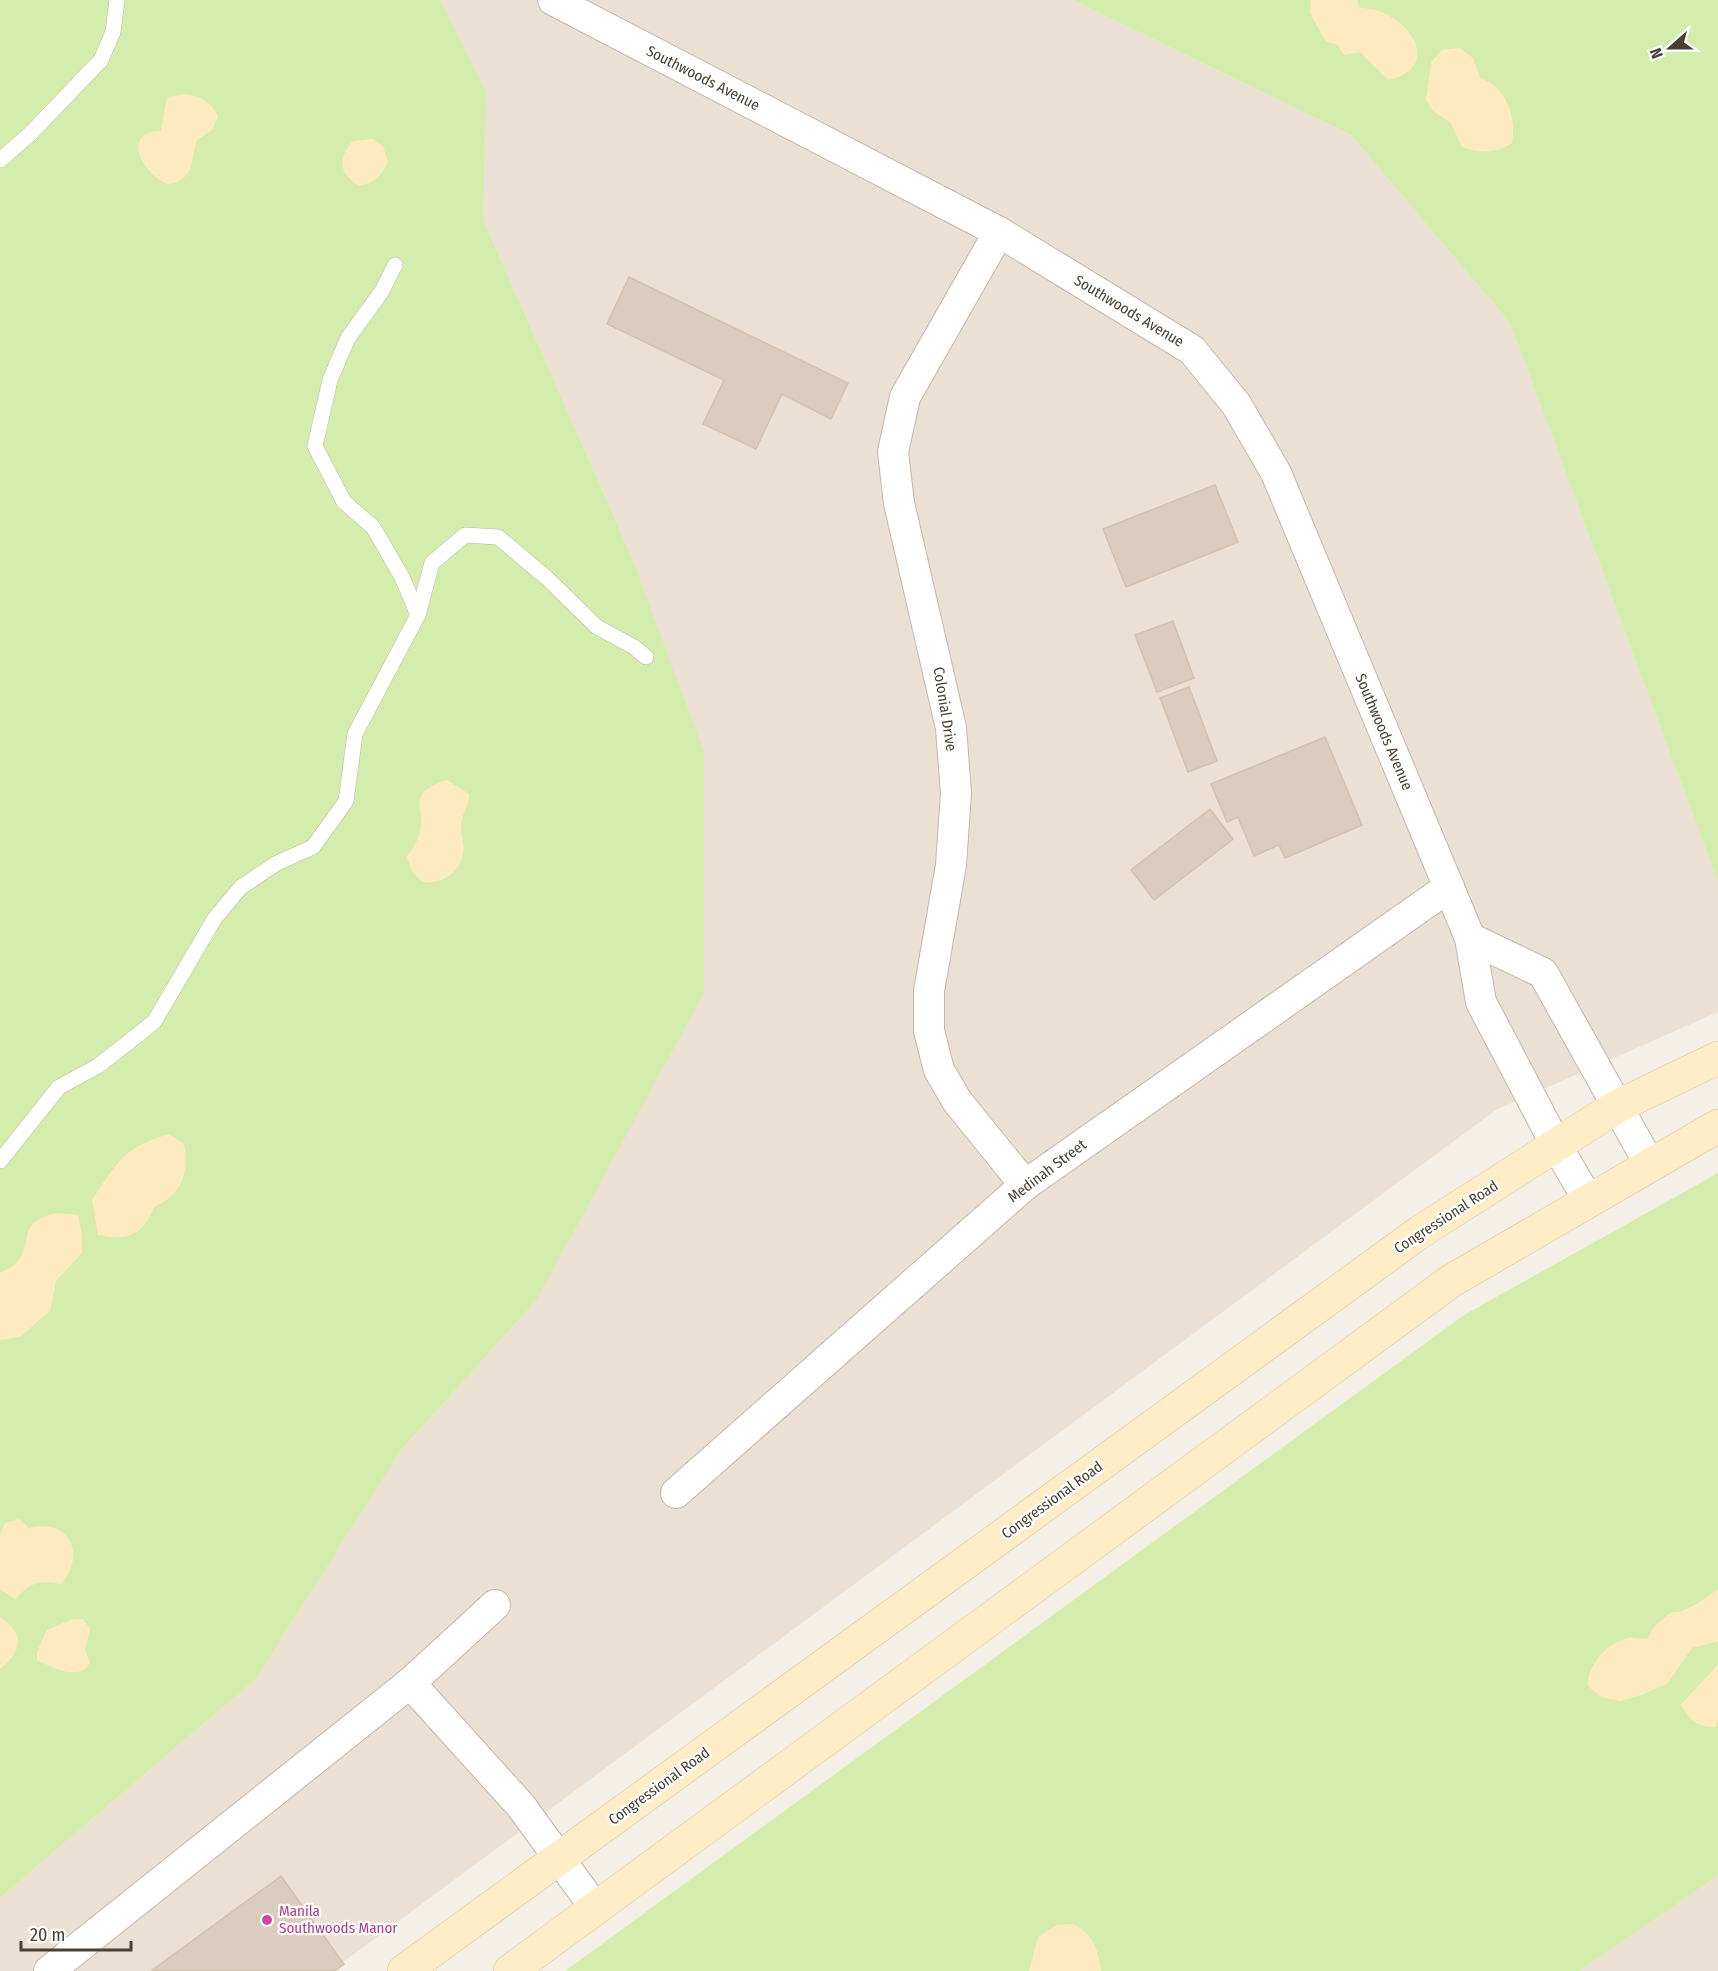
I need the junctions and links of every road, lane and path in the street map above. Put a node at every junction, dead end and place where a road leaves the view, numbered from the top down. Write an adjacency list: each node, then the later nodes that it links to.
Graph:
1 (117, 0): 3 (lane)
2 (553, 0): 4 (street, Southwoods Avenue)
3 (0, 160)
4 (999, 232): 8 (street, Southwoods Avenue); 16 (street, Colonial Drive)
5 (395, 265): 6 (lane)
6 (418, 615): 7 (lane); 14 (lane)
7 (646, 657)
8 (1449, 887): 9 (street, Southwoods Avenue); 16 (street, Medinah Street)
9 (1470, 938): 11 (street); 13 (street, Southwoods Avenue)
10 (1718, 1058): 11 (main road, Congressional Road)
11 (1616, 1107): 13 (main road, Congressional Road); 15 (street)
12 (1718, 1126): 15 (main road)
13 (1556, 1146): 17 (street, Southwoods Avenue); 21 (main road, Congressional Road)
14 (0, 1161)
15 (1650, 1165): 17 (main road)
16 (1025, 1185): 18 (street, Medinah Street)
17 (1589, 1201): 22 (main road)
18 (676, 1493)
19 (495, 1605): 20 (street)
20 (410, 1683): 21 (street); 23 (street)
21 (560, 1859): 22 (street); 24 (main road, Congressional Road)
22 (596, 1909): 25 (main road)
23 (49, 1971)
24 (404, 1971)
25 (510, 1971)

